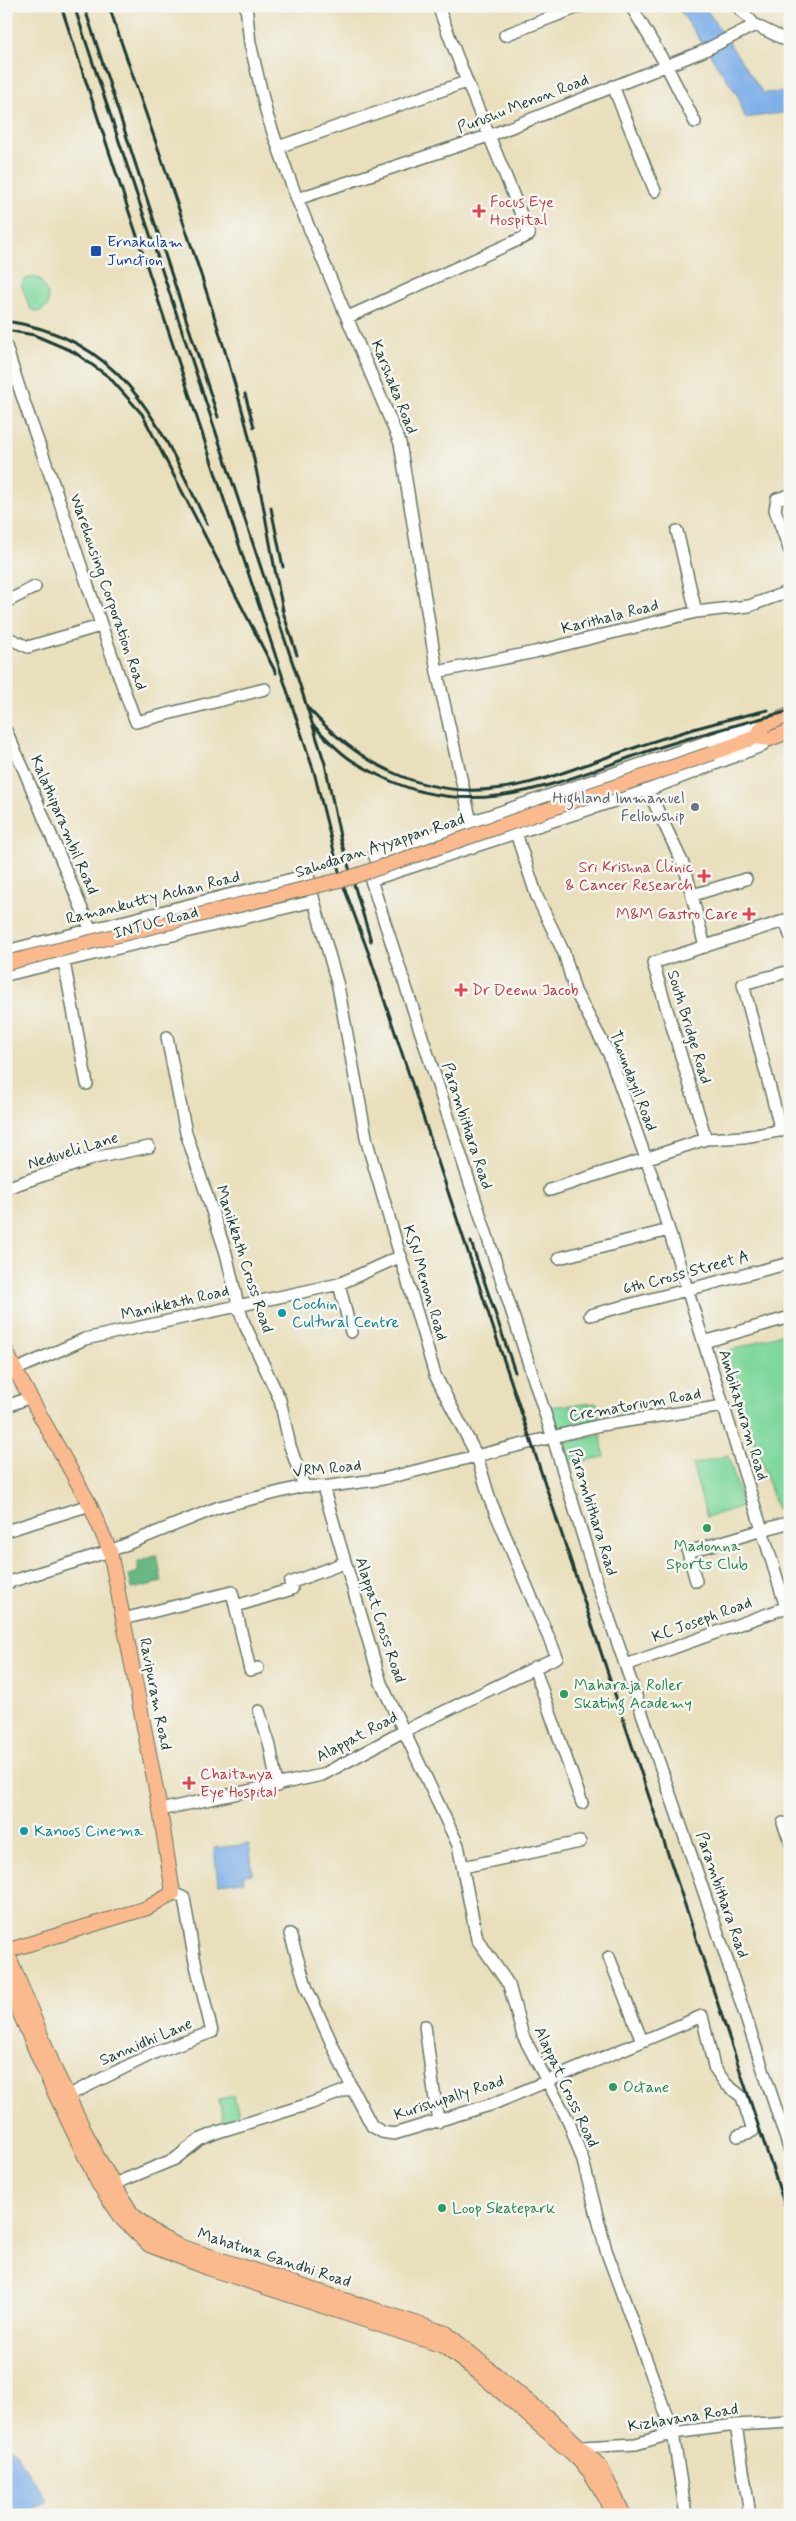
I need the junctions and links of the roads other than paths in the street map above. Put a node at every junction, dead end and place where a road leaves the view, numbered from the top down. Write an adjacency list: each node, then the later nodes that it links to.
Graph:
1 (246, 6): 14 (street, Karshaka Road)
2 (438, 6): 10 (street)
3 (581, 6): 7 (street)
4 (630, 6): 9 (street)
5 (737, 6): 6 (street)
6 (755, 25): 8 (street); 9 (street, Purushu Menon Road)
7 (505, 35)
8 (790, 42)
9 (666, 65): 11 (street, Purushu Menon Road); 12 (street)
10 (466, 82): 13 (street); 14 (street)
11 (613, 86): 13 (street, Purushu Menon Road); 15 (street)
12 (695, 122)
13 (491, 135): 16 (street, Purushu Menon Road); 17 (street)
14 (278, 147): 16 (street, Karshaka Road)
15 (655, 191)
16 (297, 199): 17 (street, Karshaka Road)
17 (348, 317): 28 (street, Karshaka Road)
18 (6, 346): 26 (street, Warehousing Corporation Road)
19 (790, 495): 21 (street)
20 (677, 531): 25 (street)
21 (790, 551)
22 (35, 587): 24 (street)
23 (790, 592): 25 (street, Karithala Road)
24 (6, 602)
25 (696, 612): 28 (street, Karithala Road)
26 (100, 626): 27 (street); 29 (street, Warehousing Corporation Road)
27 (6, 637)
28 (437, 672): 37 (street, Karshaka Road)
29 (265, 689)
30 (790, 715): 31 (main road)
31 (764, 725): 34 (main road); 37 (street)
32 (6, 731): 45 (street, Kalathiparambil Road)
33 (790, 731): 35 (main road, Sahodaran Ayyappan Road)
34 (756, 737): 35 (main road, Sahodaran Ayyappan Road); 50 (main road, Sahodaran Ayyappan Road, bridge)
35 (770, 739): 36 (street)
36 (648, 790): 38 (street); 42 (street)
37 (471, 822): 40 (street)
38 (516, 833): 40 (street); 58 (street, Thoundayil Road)
39 (308, 875): 43 (street, KSN Menon Road); 45 (street, Ramankutty Achan Road)
40 (383, 876): 76 (street, Parambithara Road)
41 (746, 879): 42 (street)
42 (693, 895): 47 (street)
43 (314, 901): 49 (street, INTUC Road); 62 (street, KSN Menon Road)
44 (787, 919): 46 (street); 47 (street)
45 (91, 931): 48 (street, Ramankutty Achan Road)
46 (790, 935)
47 (704, 947): 56 (street, South Bridge Road)
48 (6, 951)
49 (64, 962): 52 (street, INTUC Road); 54 (street)
50 (6, 963)
51 (790, 970): 55 (street)
52 (6, 975)
53 (167, 1037): 67 (street, Manikkath Cross Road)
54 (87, 1084)
55 (785, 1130): 56 (street)
56 (706, 1140): 58 (street)
57 (149, 1147): 59 (street, Neduveli Lane)
58 (646, 1160): 60 (street); 61 (street, Thoundayil Road)
59 (6, 1188)
60 (550, 1190)
61 (669, 1230): 63 (street); 66 (street, Thoundayil Road)
62 (401, 1256): 65 (street, Manikkath Road); 78 (street, KSN Menon Road)
63 (559, 1258)
64 (790, 1263): 66 (street, 6th Cross Street A)
65 (339, 1284): 67 (street, Manikkath Road); 70 (street)
66 (687, 1289): 68 (street, 6th Cross Street A); 71 (street, Ambikapuram Road)
67 (238, 1305): 72 (street, Manikkath Road); 79 (street, Manikkath Cross Road)
68 (590, 1315)
69 (790, 1317): 71 (street)
70 (351, 1332)
71 (704, 1342): 74 (street, Ambikapuram Road)
72 (9, 1359): 73 (main road, Ravipuram Road)
73 (30, 1397): 75 (street); 81 (main road, Ravipuram Road)
74 (724, 1406): 76 (street, Crematorium Road); 84 (street, Ambikapuram Road)
75 (6, 1410)
76 (553, 1438): 77 (street, Crematorium Road); 93 (street, Parambithara Road)
77 (524, 1446): 78 (street, VRM Road)
78 (477, 1456): 80 (street, VRM Road); 92 (street, KSN Menon Road)
79 (304, 1486): 80 (street, VRM Road); 85 (street, VRM Road)
80 (323, 1487): 86 (street, Alappat Cross Road)
81 (90, 1505): 83 (street); 85 (main road, Ravipuram Road)
82 (790, 1522): 84 (street)
83 (6, 1531)
84 (763, 1531): 87 (street); 90 (street, Ambikapuram Road)
85 (110, 1550): 88 (street, VRM Road); 91 (main road, Ravipuram Road)
86 (344, 1563): 89 (street); 97 (street, Alappat Cross Road)
87 (696, 1581)
88 (6, 1583)
89 (236, 1606): 91 (street); 95 (street)
90 (788, 1606): 93 (street, KC Joseph Road)
91 (122, 1619): 100 (main road, Ravipuram Road)
92 (557, 1656): 94 (street, Alappat Road)
93 (626, 1664): 117 (street, Parambithara Road)
94 (534, 1667): 97 (street, Alappat Road); 99 (street)
95 (254, 1669)
96 (260, 1711): 98 (street)
97 (404, 1731): 98 (street, Alappat Road); 104 (street, Alappat Cross Road)
98 (277, 1786): 100 (street, Alappat Road)
99 (582, 1803)
100 (160, 1810): 105 (main road, Ravipuram Road)
101 (783, 1823): 103 (street)
102 (580, 1842): 104 (street)
103 (790, 1842)
104 (463, 1868): 112 (street, Alappat Cross Road)
105 (173, 1893): 107 (main road); 114 (street, Sannidhi Lane)
106 (290, 1934): 113 (street, Kurishupally Road)
107 (6, 1950): 114 (main road, Mahatma Gandhi Road)
108 (609, 1957): 111 (street)
109 (6, 1981): 119 (main road, Mahatma Gandhi Road)
110 (425, 2026): 115 (street)
111 (642, 2041): 112 (street, Kurishupally Road); 116 (street, Kurishupally Road)
112 (545, 2082): 115 (street, Kurishupally Road); 122 (street, Alappat Cross Road)
113 (352, 2088): 115 (street, Kurishupally Road); 118 (street)
114 (67, 2096): 118 (main road, Mahatma Gandhi Road)
115 (438, 2122)
116 (738, 2136)
117 (790, 2151)
118 (114, 2184): 119 (main road, Mahatma Gandhi Road)
119 (153, 2240): 123 (main road, Mahatma Gandhi Road)
120 (790, 2422): 121 (street, Kizhavana Road)
121 (736, 2425): 122 (street, Kizhavana Road); 127 (street)
122 (673, 2433): 123 (street, Kizhavana Road); 126 (street, Alappat Cross Road)
123 (579, 2452): 124 (main road, Mahatma Gandhi Road); 125 (main road, Mahatma Gandhi Road)
124 (612, 2515)
125 (624, 2515)
126 (686, 2515)
127 (750, 2515)

